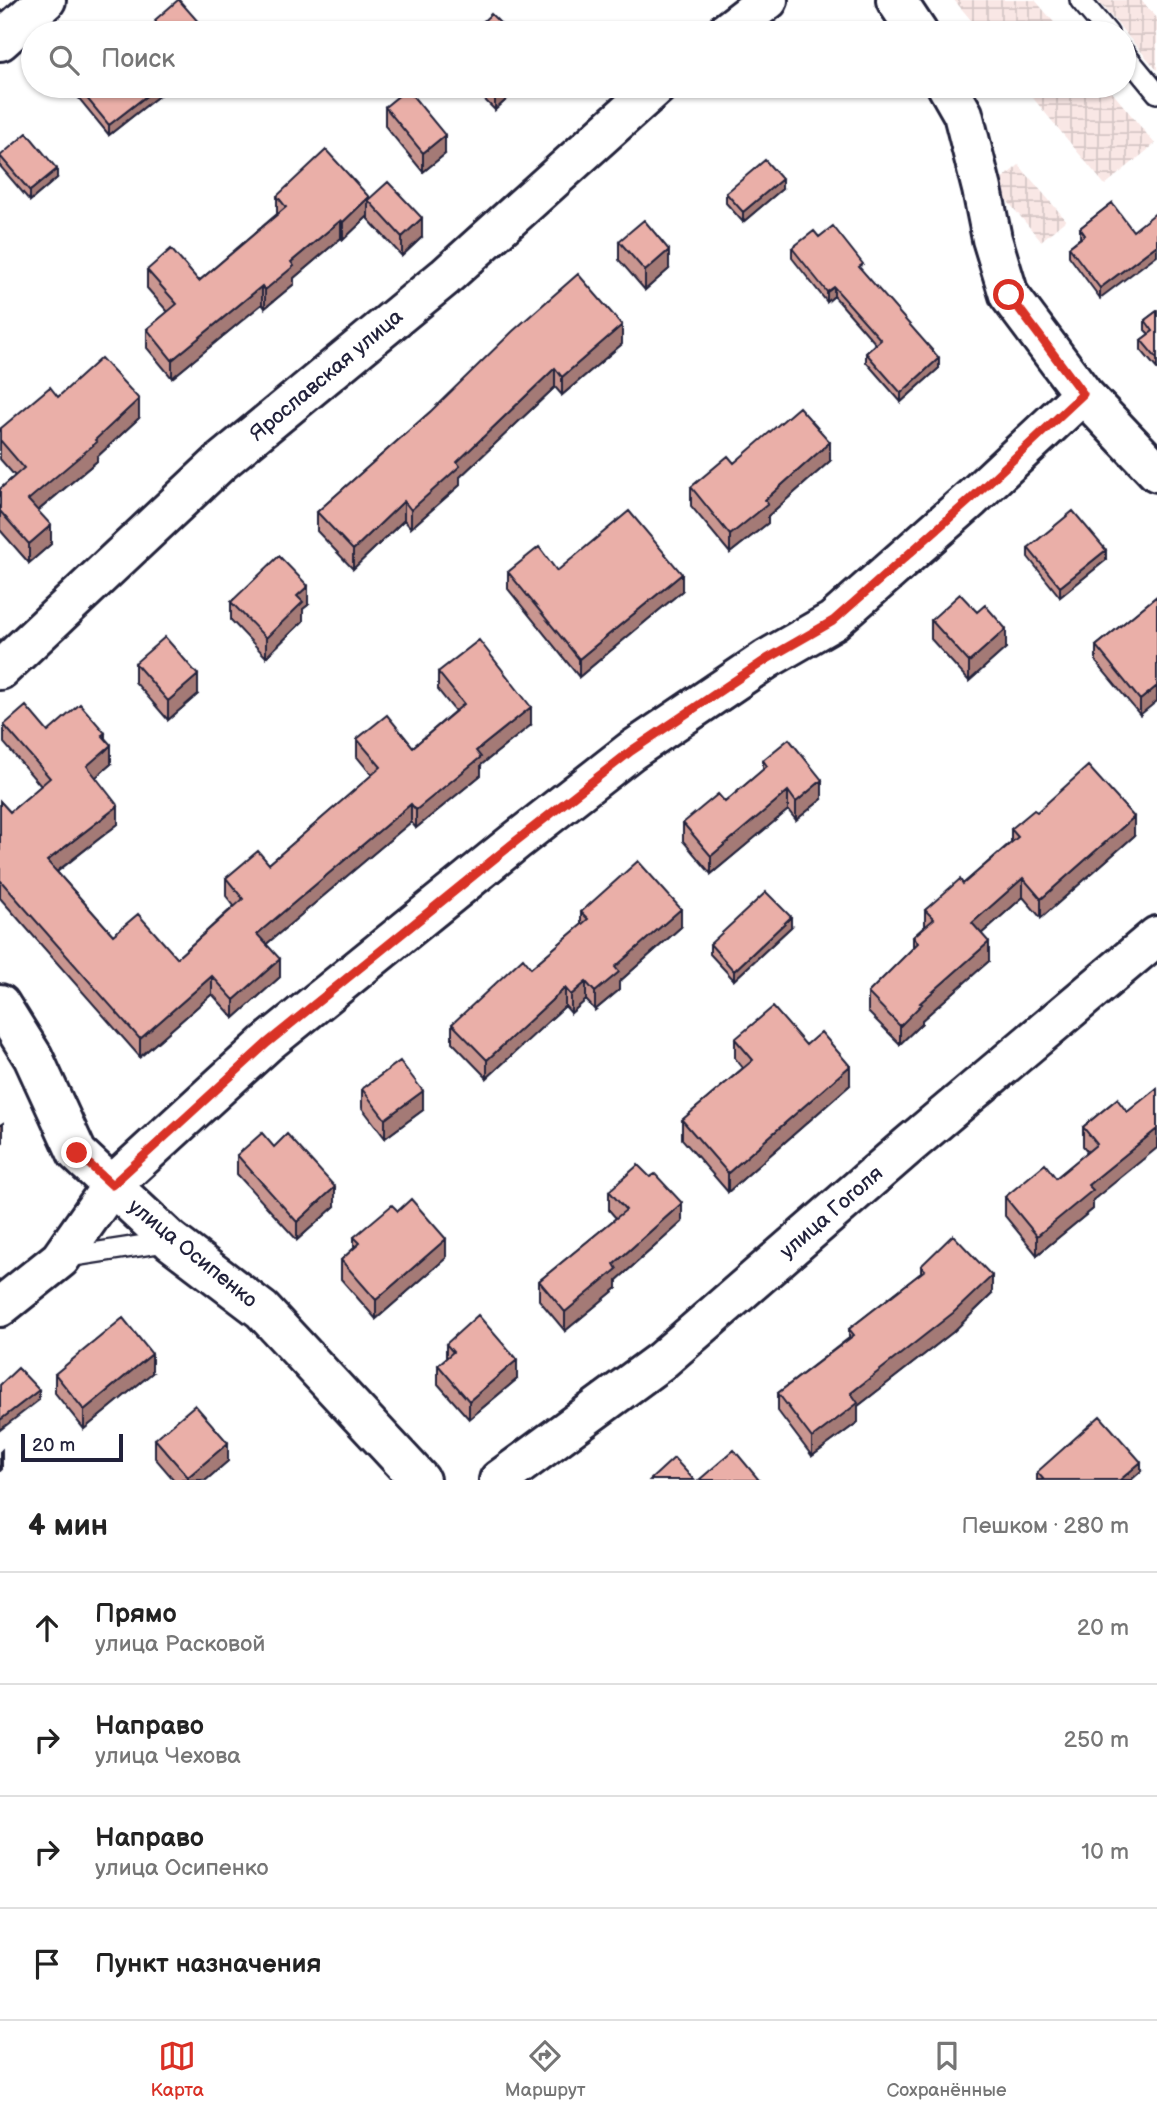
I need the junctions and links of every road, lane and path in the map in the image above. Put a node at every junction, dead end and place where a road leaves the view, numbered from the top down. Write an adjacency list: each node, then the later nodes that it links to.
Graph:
1 (46, 0): 5 (street)
2 (768, 0): 6 (street)
3 (896, 0): 7 (street)
4 (1080, 0): 8 (lane)
5 (22, 21)
6 (741, 21)
7 (910, 21)
8 (1098, 21)
9 (21, 22): 10 (street)
10 (0, 41)
11 (1136, 68): 12 (lane)
12 (1157, 93)
13 (644, 98): 17 (street, Ярославская улица)
14 (954, 98): 15 (street)
15 (1083, 394): 16 (street); 20 (street)
16 (1157, 472)
17 (0, 670)
18 (1157, 936): 25 (street, улица Гоголя)
19 (0, 1004): 20 (street, улица Осипенко)
20 (112, 1185): 21 (street, улица Осипенко); 22 (street)
21 (171, 1241): 22 (lane); 24 (street, улица Осипенко)
22 (60, 1259): 23 (street)
23 (0, 1307)
24 (420, 1480)
25 (499, 1480)

